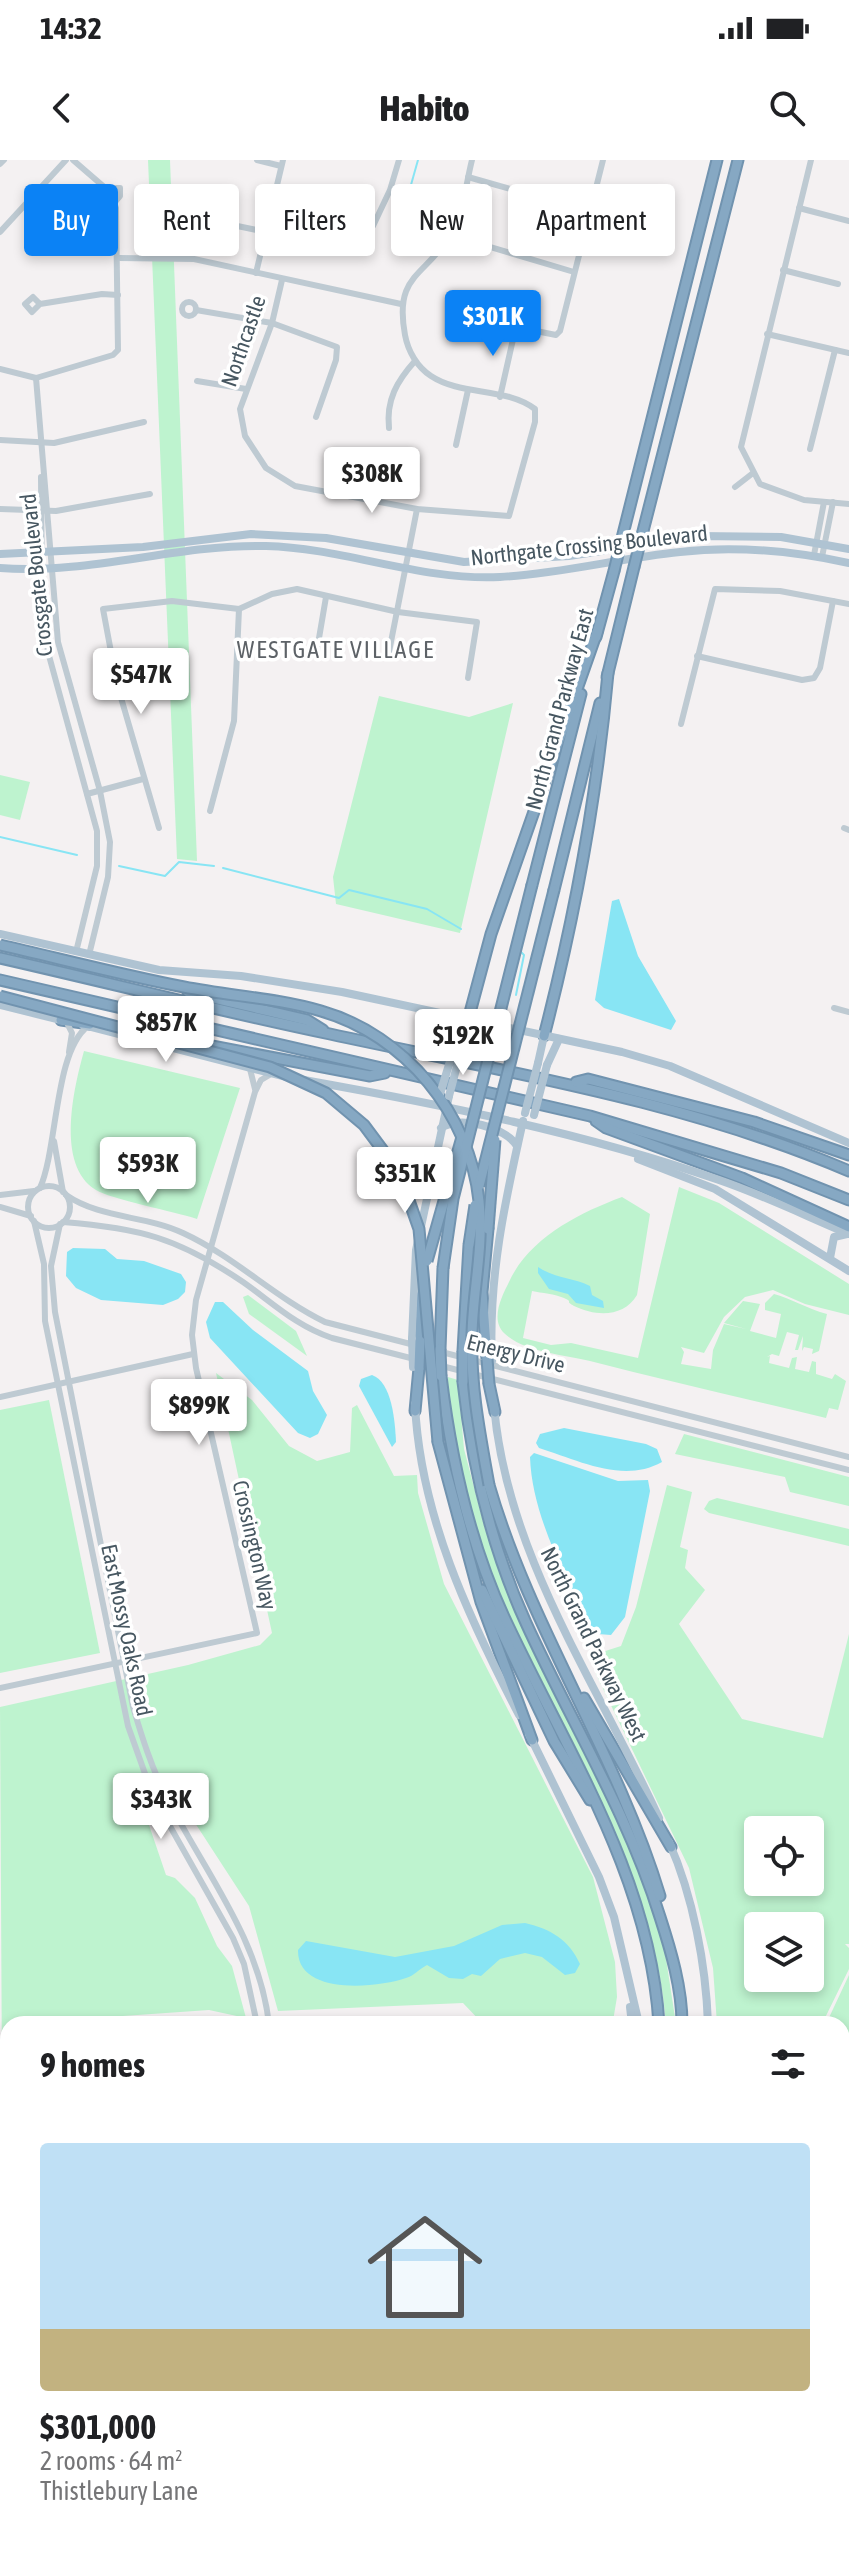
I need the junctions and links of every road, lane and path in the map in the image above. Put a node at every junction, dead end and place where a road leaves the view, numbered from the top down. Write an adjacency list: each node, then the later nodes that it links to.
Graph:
1 (66, 160): 12 (street)
2 (73, 160): 13 (street)
3 (257, 160): 10 (street)
4 (399, 160): 20 (street)
5 (472, 160): 11 (street)
6 (603, 160): 28 (street)
7 (717, 160): 92 (highway, North Grand Parkway East, bridge)
8 (738, 160): 98 (highway, North Grand Parkway East, bridge)
9 (811, 160): 18 (street)
10 (282, 163): 14 (street)
11 (468, 177): 15 (street); 16 (street)
12 (45, 184)
13 (100, 184)
14 (277, 184)
15 (466, 184)
16 (508, 188)
17 (24, 207): 21 (street)
18 (799, 208): 19 (street); 27 (street)
19 (849, 221)
20 (375, 222)
21 (1, 230)
22 (118, 247): 26 (street)
23 (492, 248): 28 (street)
24 (260, 256): 29 (street)
25 (431, 256): 34 (street)
26 (119, 258): 29 (street); 32 (street)
27 (783, 270): 31 (street); 39 (street)
28 (574, 272): 38 (street)
29 (256, 273): 30 (street)
30 (282, 280): 34 (street); 37 (street, Northcastle)
31 (838, 284)
32 (118, 295): 33 (street); 44 (street)
33 (40, 304)
34 (401, 304): 42 (street)
35 (196, 310): 37 (street)
36 (481, 320): 38 (street)
37 (272, 323): 46 (street, Northcastle); 49 (street)
38 (516, 326): 48 (street)
39 (767, 334): 40 (street); 57 (street)
40 (835, 350): 41 (street); 55 (street)
41 (849, 353)
42 (415, 361): 47 (street); 51 (street)
43 (0, 369): 44 (street)
44 (36, 378): 53 (street, Crossgate Boulevard)
45 (197, 381): 46 (street)
46 (246, 389): 64 (street, Northcastle)
47 (468, 390): 48 (street); 54 (street)
48 (500, 397): 64 (street)
49 (316, 417)
50 (144, 422): 53 (street)
51 (389, 428)
52 (0, 440): 53 (street)
53 (40, 444): 56 (street, Crossgate Boulevard)
54 (456, 445)
55 (810, 449)
56 (42, 470): 65 (street, Crossgate Boulevard); 66 (street, Crossgate Boulevard)
57 (753, 473): 58 (street); 60 (street)
58 (735, 487)
59 (150, 494): 66 (street)
60 (824, 502): 61 (street); 69 (street)
61 (833, 502): 62 (street); 69 (street)
62 (849, 504)
63 (0, 509): 65 (street)
64 (417, 509): 74 (street)
65 (39, 511): 66 (street); 77 (street, Crossgate Boulevard)
66 (49, 511): 76 (street, Crossgate Boulevard)
67 (251, 534): 70 (main road); 71 (main road, Northgate Crossing Boulevard); 74 (main road, Northgate Crossing Boulevard)
68 (720, 535): 69 (main road, Northgate Crossing Boulevard); 72 (main road); 78 (main road, Northgate Crossing Boulevard)
69 (821, 544): 73 (main road, Northgate Crossing Boulevard); 79 (street)
70 (253, 546): 80 (main road, Northgate Crossing Boulevard); 86 (main road, Northgate Crossing Boulevard)
71 (143, 547): 76 (main road, Northgate Crossing Boulevard); 80 (main road)
72 (721, 549): 79 (main road, Northgate Crossing Boulevard); 85 (main road, Northgate Crossing Boulevard)
73 (849, 549)
74 (409, 552): 78 (main road, Northgate Crossing Boulevard); 86 (street)
75 (0, 554): 77 (main road, Northgate Crossing Boulevard)
76 (53, 554): 77 (main road, Northgate Crossing Boulevard); 82 (street, Crossgate Boulevard)
77 (41, 555): 84 (street, Crossgate Boulevard)
78 (569, 556): 85 (main road)
79 (818, 556): 81 (main road, Northgate Crossing Boulevard)
80 (145, 557): 82 (main road, Northgate Crossing Boulevard)
81 (849, 563)
82 (53, 567): 84 (main road, Northgate Crossing Boulevard); 93 (street, Crossgate Boulevard)
83 (0, 568): 84 (main road, Northgate Crossing Boulevard)
84 (41, 568): 94 (street, Crossgate Boulevard)
85 (570, 568): 86 (main road, Northgate Crossing Boulevard)
86 (407, 569): 91 (street)
87 (326, 597): 90 (street); 91 (street); 95 (street)
88 (833, 601): 89 (street); 96 (street); 96 (street)
89 (849, 604)
90 (239, 609): 101 (street); 108 (street)
91 (398, 612): 97 (street); 99 (street)
92 (597, 632): 122 (highway); 134 (highway, North Grand Parkway East, bridge)
93 (58, 642): 94 (street); 102 (street, Crossgate Boulevard)
94 (47, 644): 103 (street, Crossgate Boulevard)
95 (318, 644)
96 (697, 656): 104 (street)
97 (388, 657)
98 (608, 673): 125 (highway); 141 (highway, North Grand Parkway East, bridge)
99 (468, 678)
100 (156, 679): 101 (street)
101 (117, 684): 105 (street)
102 (78, 716): 103 (street); 106 (street, Crossgate Boulevard)
103 (66, 719): 107 (street, Crossgate Boulevard)
104 (681, 724)
105 (143, 779): 106 (street); 109 (street)
106 (100, 791): 107 (street); 113 (street, Crossgate Boulevard)
107 (87, 794): 112 (street, Crossgate Boulevard)
108 (210, 811)
109 (159, 828)
110 (0, 934): 112 (main road)
111 (0, 944): 124 (highway); 184 (highway, bridge)
112 (76, 952): 113 (main road)
113 (89, 955): 120 (main road)
114 (0, 958): 124 (highway)
115 (0, 980): 131 (highway)
116 (0, 996): 180 (highway, bridge)
117 (0, 1005): 121 (main road)
118 (834, 1008): 119 (street)
119 (849, 1012)
120 (452, 1017): 122 (main road); 127 (main road)
121 (64, 1020): 123 (main road); 128 (street); 131 (highway)
122 (468, 1020): 125 (main road); 127 (main road)
123 (88, 1026): 128 (street); 130 (main road)
124 (329, 1034): 133 (highway)
125 (544, 1036): 126 (main road); 129 (main road)
126 (559, 1039): 129 (main road); 146 (main road)
127 (458, 1046): 136 (main road, bridge)
128 (69, 1057): 145 (street)
129 (542, 1064): 139 (main road, bridge)
130 (250, 1069): 132 (main road); 135 (street, Crossington Way)
131 (390, 1072): 140 (highway)
132 (271, 1074): 135 (street, Crossington Way); 137 (main road)
133 (571, 1083): 149 (highway); 150 (highway)
134 (481, 1085): 166 (highway, bridge); 189 (highway, North Grand Parkway East, bridge)
135 (255, 1092): 160 (street, Crossington Way)
136 (445, 1095): 137 (main road); 138 (main road)
137 (429, 1105): 138 (main road)
138 (446, 1108): 142 (main road); 143 (main road)
139 (529, 1114): 142 (main road); 144 (main road)
140 (590, 1116): 154 (highway); 158 (highway)
141 (496, 1120): 168 (highway, bridge); 191 (highway, North Grand Parkway East, bridge)
142 (522, 1125): 144 (main road); 148 (main road)
143 (441, 1128): 148 (main road); 166 (main road)
144 (539, 1128): 147 (main road)
145 (53, 1138): 151 (street); 152 (street)
146 (849, 1140)
147 (594, 1141): 159 (main road); 161 (main road)
148 (517, 1146): 168 (main road)
149 (849, 1155)
150 (849, 1171)
151 (39, 1189): 152 (street); 153 (street); 156 (street)
152 (65, 1193): 157 (street); 160 (street, Energy Drive)
153 (0, 1195)
154 (849, 1200)
155 (0, 1207): 156 (street)
156 (32, 1219): 157 (street); 170 (street, East Mossy Oaks Road)
157 (62, 1223): 162 (street, Energy Drive); 169 (street, East Mossy Oaks Road)
158 (849, 1227)
159 (849, 1234): 161 (main road)
160 (211, 1248): 162 (street, Crossington Way); 164 (street, Energy Drive)
161 (830, 1258): 163 (main road)
162 (207, 1261): 165 (street, Energy Drive); 167 (street, Crossington Way)
163 (849, 1271)
164 (335, 1325): 165 (street); 174 (street, Energy Drive)
165 (332, 1338): 175 (street, Energy Drive)
166 (416, 1340): 172 (highway, bridge)
167 (193, 1354): 169 (street); 183 (street, Crossington Way)
168 (489, 1360): 173 (highway, bridge)
169 (68, 1382): 170 (street); 178 (street, East Mossy Oaks Road)
170 (57, 1384): 171 (street); 179 (street, East Mossy Oaks Road)
171 (0, 1397)
172 (415, 1411): 186 (main road)
173 (495, 1412): 190 (main road, North Grand Parkway West)
174 (688, 1415): 175 (street); 176 (street, Energy Drive)
175 (685, 1428): 177 (street, Energy Drive)
176 (849, 1457)
177 (849, 1470)
178 (87, 1476): 179 (street); 181 (street, East Mossy Oaks Road)
179 (77, 1479): 182 (street, East Mossy Oaks Road)
180 (468, 1557): 186 (highway); 189 (highway)
181 (105, 1566): 182 (street); 183 (street, East Mossy Oaks Road)
182 (96, 1568): 183 (street, East Mossy Oaks Road)
183 (120, 1664): 185 (street); 187 (street, East Mossy Oaks Road); 188 (street, East Mossy Oaks Road)
184 (564, 1667): 190 (highway); 191 (highway)
185 (0, 1688)
186 (532, 1740): 192 (main road)
187 (162, 1788): 188 (street); 194 (street, East Mossy Oaks Road)
188 (152, 1792): 193 (street, East Mossy Oaks Road)
189 (606, 1827): 197 (highway)
190 (671, 1847): 199 (main road, North Grand Parkway West)
191 (664, 1930): 198 (highway)
192 (627, 1974): 195 (main road); 196 (main road)
193 (255, 2016)
194 (268, 2016)
195 (631, 2016)
196 (637, 2016)
197 (658, 2016)
198 (682, 2016)
199 (707, 2016)

